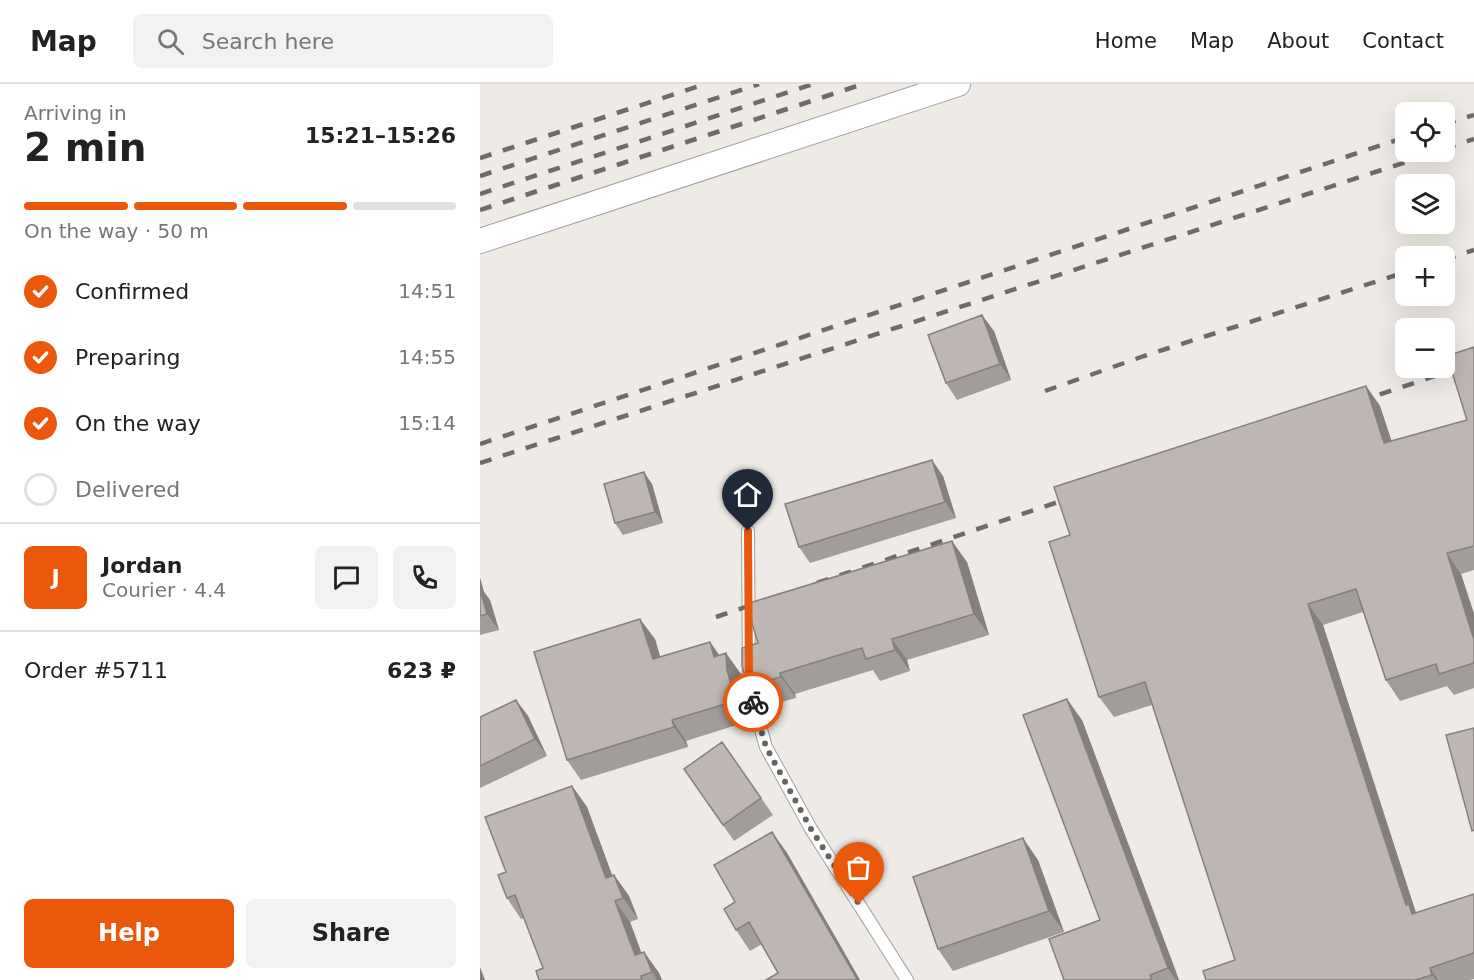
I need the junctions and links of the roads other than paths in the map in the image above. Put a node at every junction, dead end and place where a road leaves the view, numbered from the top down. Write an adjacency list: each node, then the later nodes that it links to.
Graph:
1 (958, 84): 2 (street)
2 (480, 242)
3 (748, 531): 4 (lane)
4 (907, 980)

